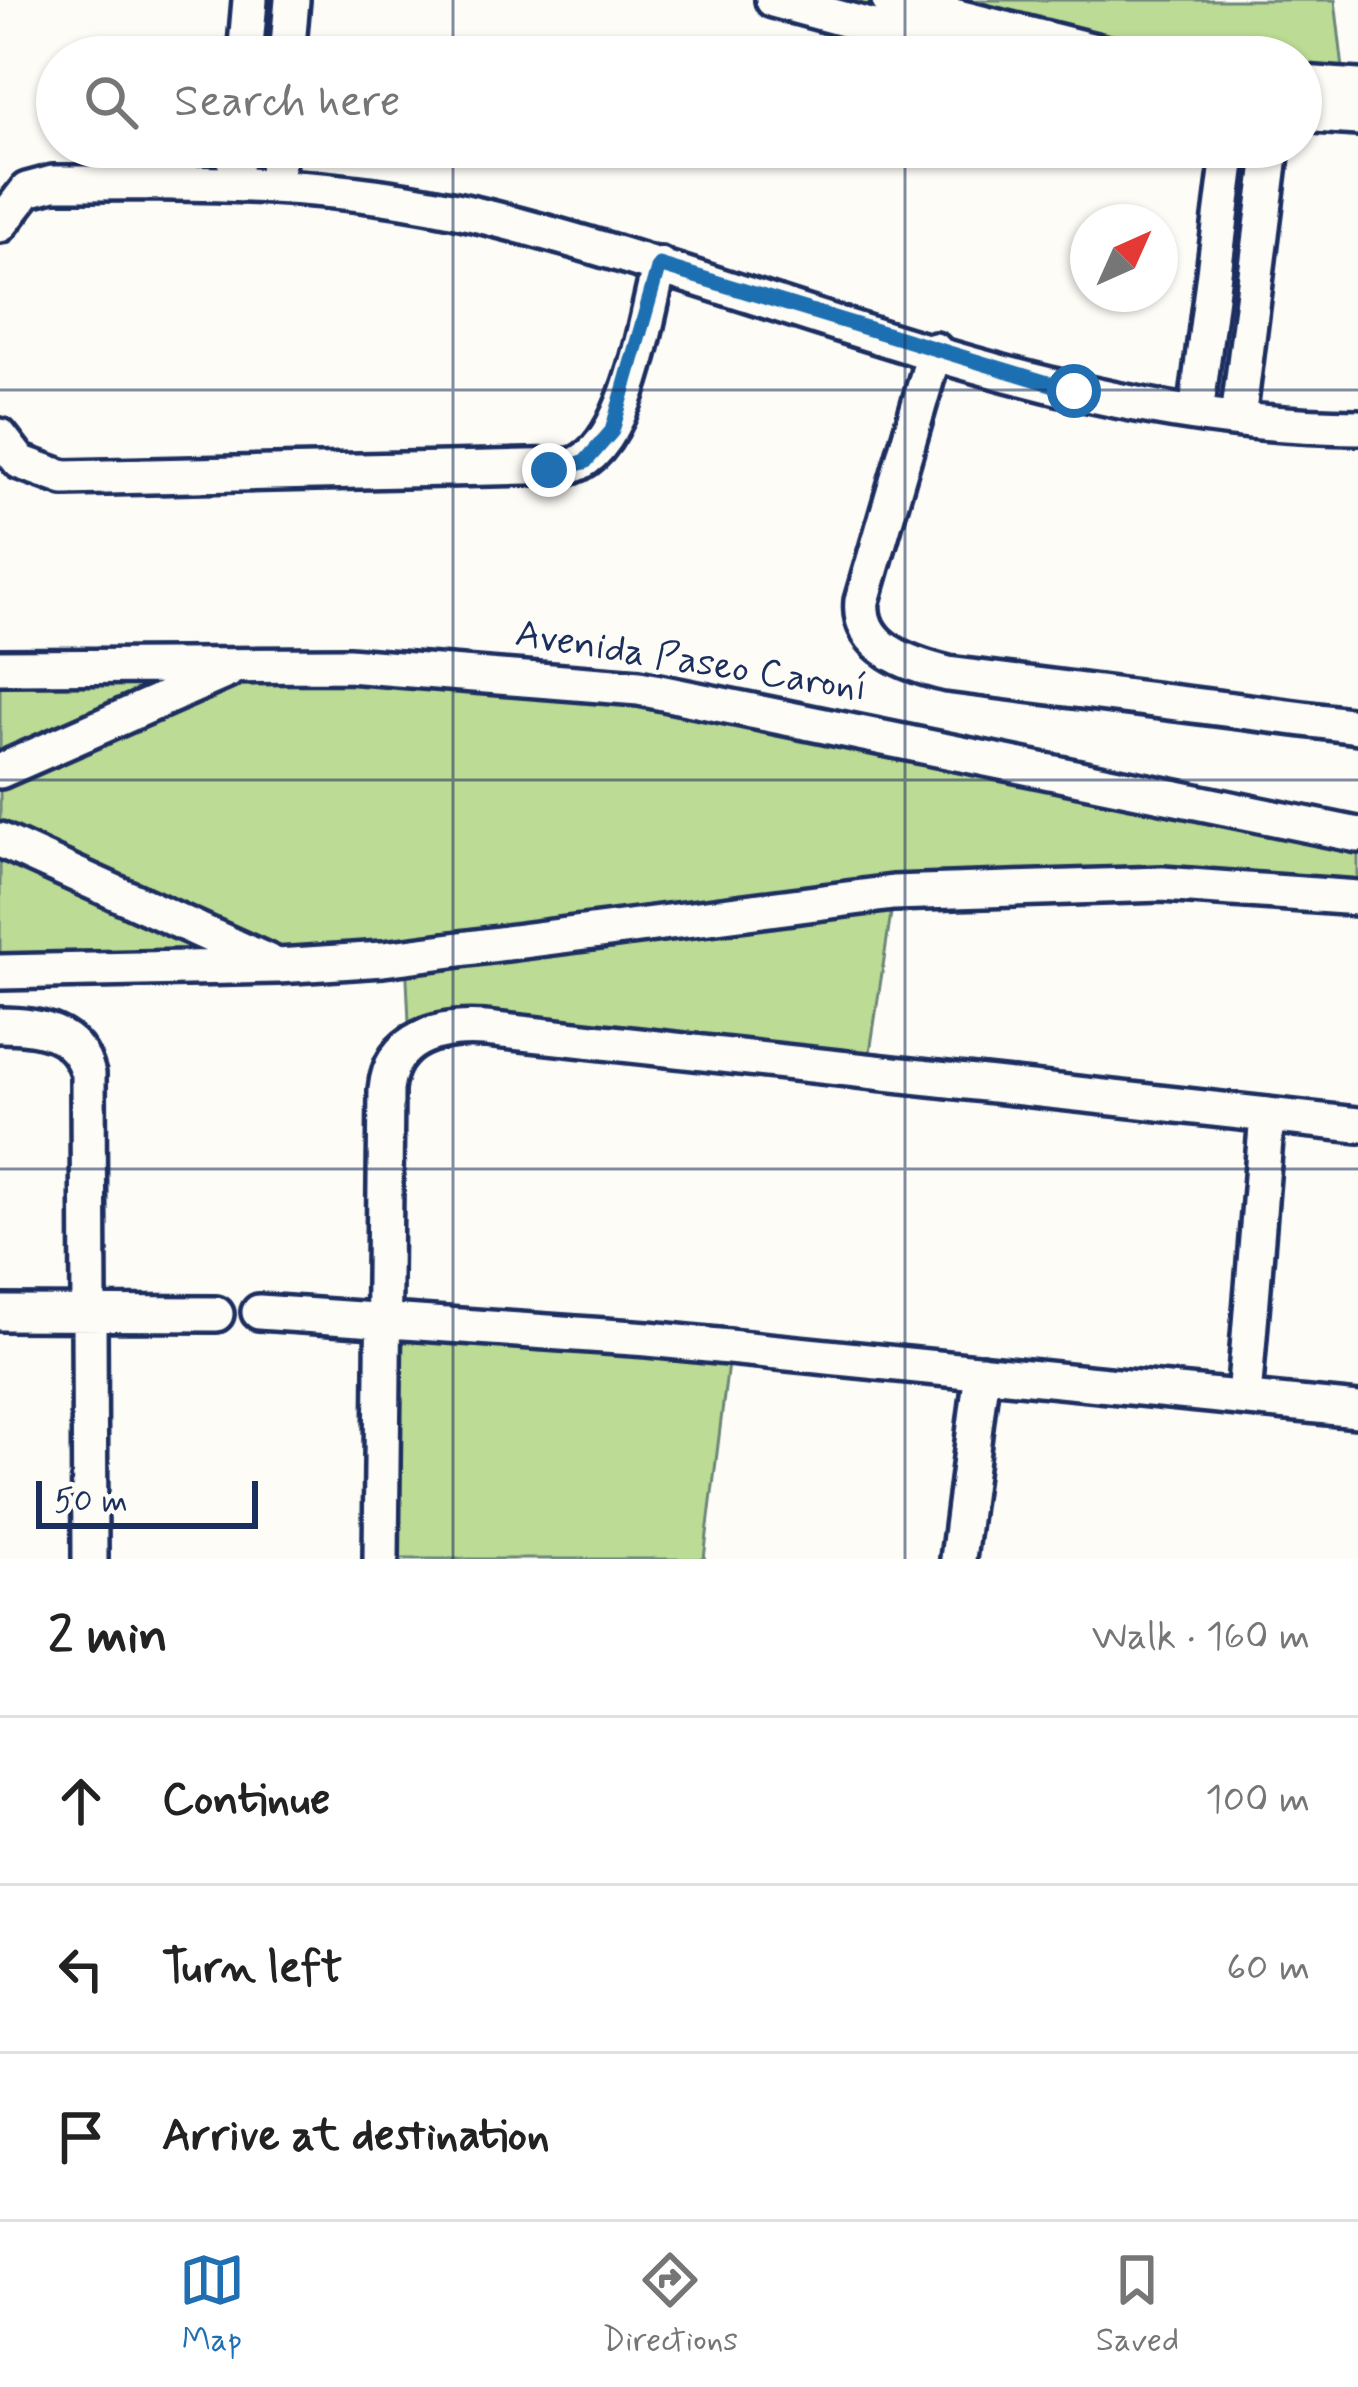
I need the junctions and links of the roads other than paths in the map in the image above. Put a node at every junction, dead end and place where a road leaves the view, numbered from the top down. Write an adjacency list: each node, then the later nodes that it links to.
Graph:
1 (250, 0): 5 (street)
2 (292, 0): 6 (street)
3 (773, 0): 7 (street)
4 (889, 0): 8 (street)
5 (247, 36)
6 (289, 36)
7 (907, 36)
8 (1034, 36)
9 (1322, 84): 10 (street)
10 (1358, 87)
11 (1322, 115): 12 (street)
12 (1358, 118)
13 (235, 168): 17 (street)
14 (277, 168): 18 (street)
15 (1227, 168): 22 (street)
16 (1269, 168): 23 (street)
17 (234, 182): 18 (street); 19 (street)
18 (276, 184): 20 (street)
19 (0, 224)
20 (659, 265): 21 (street); 25 (street)
21 (935, 350): 22 (street); 28 (street)
22 (1196, 414): 23 (street)
23 (1238, 419): 24 (street)
24 (1358, 427)
25 (0, 436)
26 (240, 665): 27 (street, Avenida Paseo Caroní); 29 (street); 30 (street, Avenida Paseo Caroní)
27 (0, 668)
28 (1358, 726)
29 (0, 771)
30 (1358, 835)
31 (0, 840): 33 (street)
32 (1358, 898): 33 (street)
33 (278, 966): 34 (street)
34 (0, 972)
35 (0, 1025): 40 (street)
36 (1267, 1115): 37 (street); 42 (street); 44 (street)
37 (1358, 1125)
38 (259, 1312): 42 (street)
39 (0, 1313): 40 (street)
40 (89, 1314): 41 (street); 46 (street)
41 (216, 1315)
42 (384, 1318): 43 (street); 47 (street)
43 (982, 1372): 44 (street); 48 (street)
44 (1244, 1398): 45 (street)
45 (1358, 1410)
46 (90, 1559)
47 (381, 1559)
48 (958, 1559)

